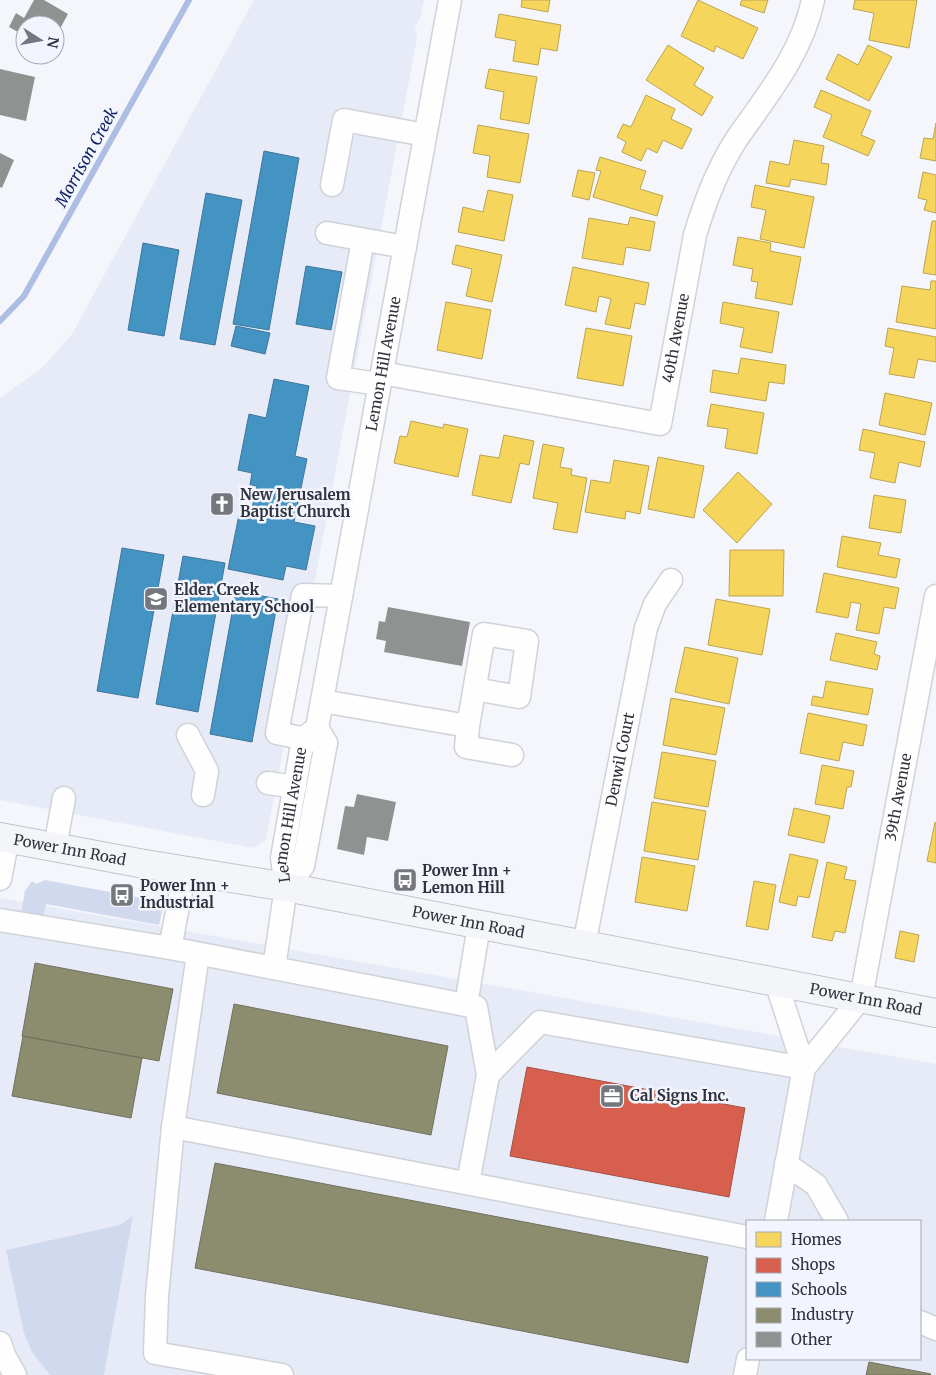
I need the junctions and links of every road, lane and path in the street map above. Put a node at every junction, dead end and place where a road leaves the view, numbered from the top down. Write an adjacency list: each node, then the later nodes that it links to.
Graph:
1 (450, 0): 3 (street, Lemon Hill Avenue)
2 (812, 0): 8 (street, 40th Avenue)
3 (425, 135): 4 (street); 7 (street, Lemon Hill Avenue)
4 (332, 185)
5 (327, 233): 6 (street)
6 (363, 240): 7 (street); 8 (street)
7 (405, 247): 8 (street, Lemon Hill Avenue)
8 (380, 378): 10 (street, Lemon Hill Avenue)
9 (671, 580): 29 (street, Denwil Court)
10 (341, 596): 13 (street, Lemon Hill Avenue); 16 (street)
11 (936, 596): 34 (street, 39th Avenue)
12 (475, 689): 14 (street)
13 (322, 701): 14 (street); 16 (street, Lemon Hill Avenue)
14 (468, 726): 17 (street)
15 (188, 735): 20 (street)
16 (315, 737): 19 (street, Lemon Hill Avenue); 26 (street, Lemon Hill Avenue)
17 (512, 756)
18 (268, 783): 19 (street)
19 (295, 787): 26 (street, Lemon Hill Avenue)
20 (203, 795)
21 (64, 798): 23 (street)
22 (4, 838): 23 (main road, Power Inn Road); 25 (street)
23 (55, 847): 24 (main road, Power Inn Road)
24 (185, 871): 26 (main road, Power Inn Road); 30 (street)
25 (0, 879)
26 (286, 887): 28 (main road, Power Inn Road); 32 (street)
27 (0, 920): 30 (street)
28 (479, 925): 29 (main road, Power Inn Road); 35 (street)
29 (584, 945): 33 (main road, Power Inn Road)
30 (170, 948): 31 (street)
31 (198, 954): 32 (street); 39 (street)
32 (274, 968): 35 (street)
33 (776, 982): 34 (main road, Power Inn Road); 37 (street)
34 (861, 998): 36 (main road, Power Inn Road); 37 (street)
35 (466, 1005): 38 (street)
36 (936, 1013)
37 (804, 1068): 38 (street); 40 (street)
38 (488, 1075): 41 (street)
39 (173, 1127): 41 (street); 50 (street)
40 (786, 1164): 42 (street); 43 (street)
41 (468, 1183): 44 (street)
42 (776, 1220)
43 (836, 1220)
44 (746, 1237)
45 (921, 1322): 46 (street)
46 (936, 1329)
47 (0, 1343): 49 (street)
48 (748, 1360): 51 (street)
49 (15, 1375)
50 (282, 1375)
51 (745, 1375)

